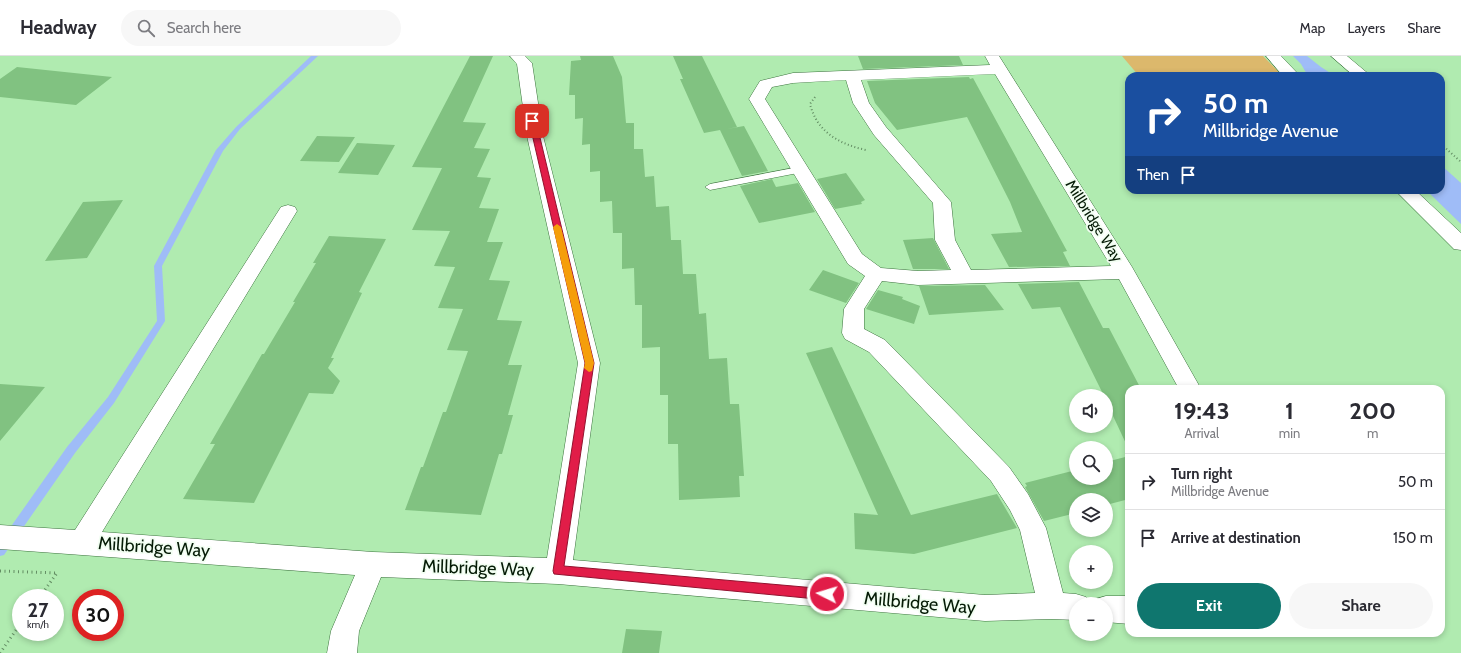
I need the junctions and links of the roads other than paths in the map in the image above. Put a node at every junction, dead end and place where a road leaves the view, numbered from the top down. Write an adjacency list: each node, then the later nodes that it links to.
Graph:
1 (517, 56): 20 (street)
2 (1273, 56): 5 (street)
3 (1338, 56): 6 (street)
4 (996, 62): 7 (street); 13 (street, Millbridge Way)
5 (1288, 72)
6 (1358, 72)
7 (852, 75): 8 (street); 15 (street)
8 (799, 170): 9 (lane); 14 (street)
9 (710, 187)
10 (1408, 194): 12 (street)
11 (288, 211): 18 (street)
12 (1461, 244)
13 (1125, 272): 15 (street); 16 (street, Millbridge Way)
14 (876, 274): 15 (street); 21 (street)
15 (964, 276)
16 (1188, 385)
17 (11, 538): 18 (street, Millbridge Way)
18 (82, 542): 19 (street, Millbridge Way)
19 (373, 564): 20 (street, Millbridge Way); 24 (street)
20 (558, 571): 21 (street, Millbridge Way)
21 (1064, 606)
22 (1113, 609): 23 (street)
23 (1125, 610)
24 (342, 653)

